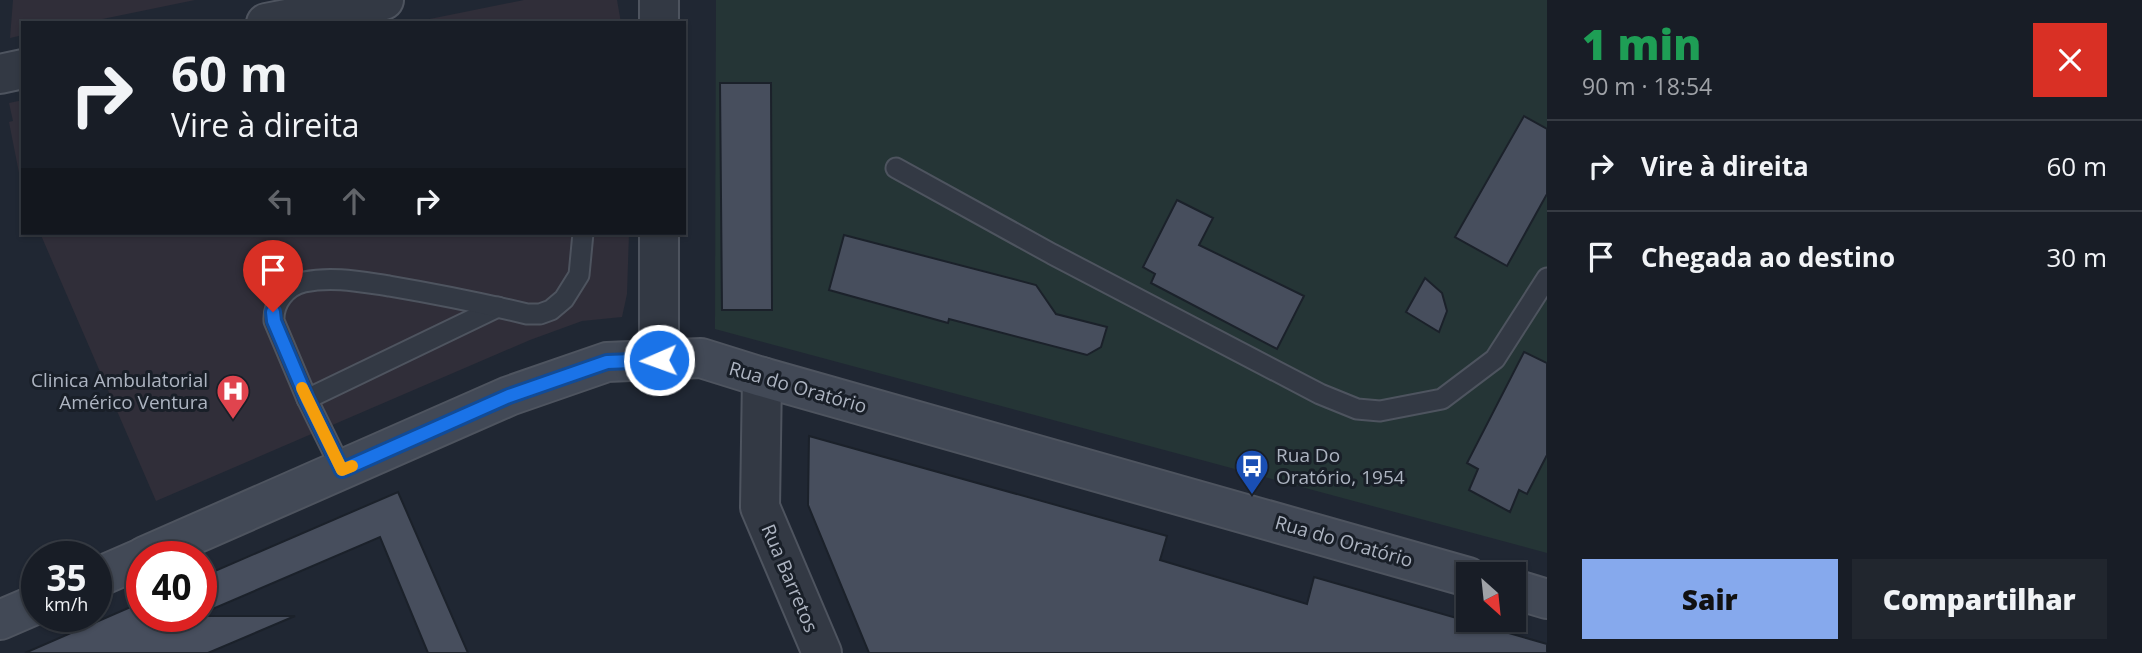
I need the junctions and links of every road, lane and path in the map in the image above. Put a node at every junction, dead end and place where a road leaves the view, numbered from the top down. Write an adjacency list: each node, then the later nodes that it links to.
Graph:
1 (384, 0): 3 (street)
2 (659, 0): 4 (street)
3 (276, 21)
4 (659, 21)
5 (21, 69): 6 (street)
6 (0, 74)
7 (896, 168): 10 (lane)
8 (583, 235): 11 (lane)
9 (659, 235): 12 (street)
10 (1547, 278)
11 (498, 307): 14 (lane); 14 (lane)
12 (659, 360): 13 (street, Rua do Oratório); 15 (street, Rua do Oratório)
13 (762, 377): 17 (street, Rua do Oratório); 22 (street, Rua Barretos)
14 (307, 399): 15 (lane)
15 (342, 470): 16 (street, Rua do Oratório)
16 (180, 541)
17 (1456, 574)
18 (1526, 593): 19 (street)
19 (1547, 599)
20 (21, 611): 21 (street)
21 (0, 620)
22 (822, 653)

